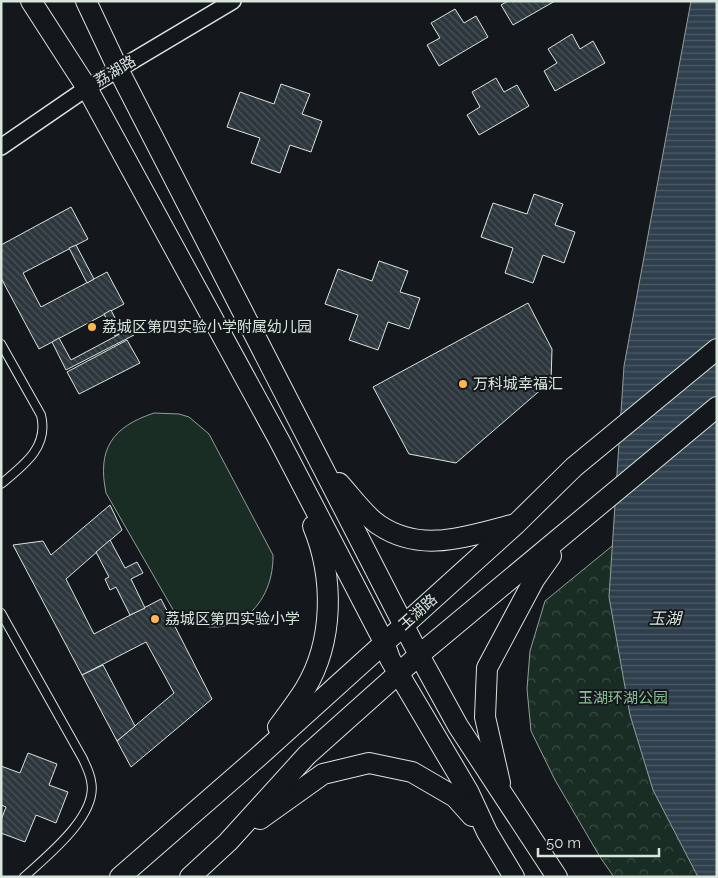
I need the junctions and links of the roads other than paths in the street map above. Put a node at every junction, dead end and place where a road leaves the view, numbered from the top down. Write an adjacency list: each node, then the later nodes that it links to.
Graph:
1 (31, 1): 5 (main road)
2 (86, 1): 4 (main road)
3 (233, 1): 4 (street, 荔湖路)
4 (118, 69): 5 (street, 荔湖路); 11 (main road)
5 (87, 88): 6 (street, 荔湖路); 10 (main road)
6 (1, 148)
7 (1, 344): 12 (lane)
8 (717, 349): 13 (main road, 玉湖路)
9 (717, 407): 14 (main road)
10 (278, 440): 17 (main road); 20 (main road)
11 (325, 468): 13 (main road); 16 (main road)
12 (1, 484)
13 (516, 524): 16 (main road, 玉湖路)
14 (566, 535): 18 (main road); 22 (main road)
15 (1, 613): 25 (lane)
16 (403, 624): 17 (main road, 玉湖路); 18 (main road)
17 (384, 642): 19 (main road); 20 (main road, 玉湖路)
18 (420, 655): 19 (main road); 22 (main road)
19 (403, 682): 21 (main road); 23 (main road); 24 (main road)
20 (258, 757): 26 (main road, 玉湖路)
21 (455, 796): 23 (main road); 24 (main road)
22 (504, 797): 29 (main road)
23 (487, 832): 28 (main road)
24 (228, 842): 27 (main road)
25 (24, 877)
26 (120, 877)
27 (190, 877)
28 (514, 877)
29 (557, 877)

